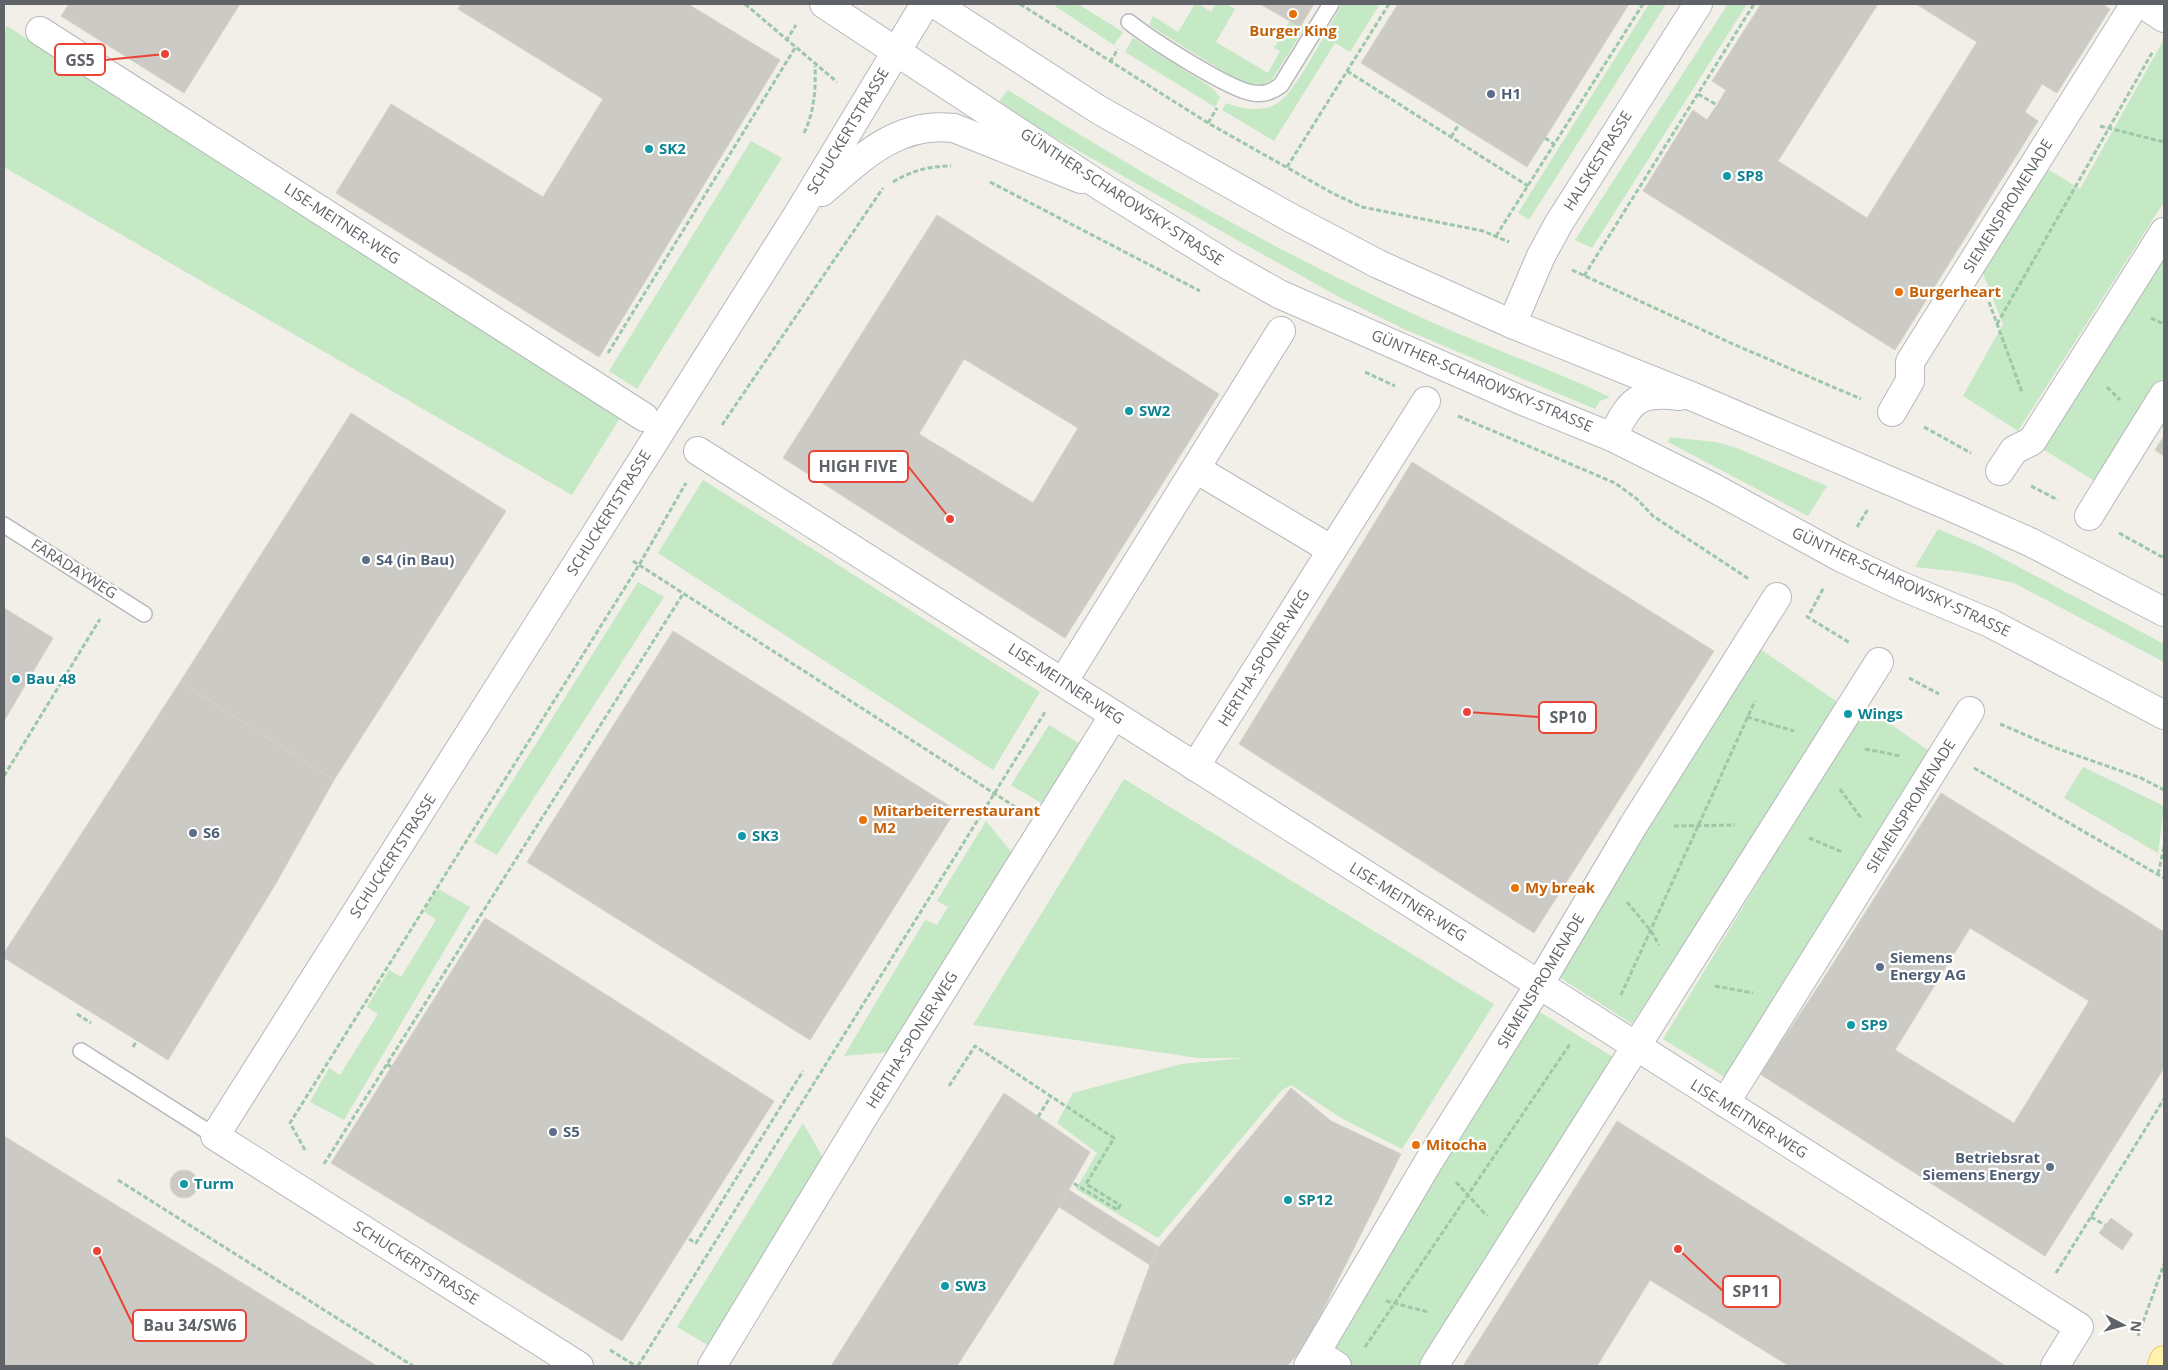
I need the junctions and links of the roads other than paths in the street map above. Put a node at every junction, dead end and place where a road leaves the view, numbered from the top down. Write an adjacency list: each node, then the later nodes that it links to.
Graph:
1 (824, 4): 11 (street, GÜNTHER-SCHAROWSKY-STRASSE)
2 (925, 4): 11 (street, SCHUCKERTSTRASSE)
3 (935, 4): 15 (street)
4 (1331, 4): 9 (lane)
5 (1698, 4): 15 (street, HALSKESTRASSE)
6 (2135, 4): 20 (street, SIEMENSPROMENADE)
7 (2143, 4): 8 (street)
8 (2164, 18)
9 (1129, 22)
10 (40, 31): 21 (street, LISE-MEITNER-WEG)
11 (896, 50): 12 (street, GÜNTHER-SCHAROWSKY-STRASSE); 13 (street, SCHUCKERTSTRASSE)
12 (1102, 187): 13 (street, SCHUCKERTSTRASSE); 22 (street, GÜNTHER-SCHAROWSKY-STRASSE)
13 (800, 211): 42 (street, SCHUCKERTSTRASSE)
14 (2164, 232): 25 (street)
15 (1512, 324): 18 (street)
16 (1281, 331): 24 (street)
17 (2164, 395): 26 (street)
18 (1696, 398): 22 (street); 30 (street)
19 (1426, 401): 28 (street, HERTHA-SPONER-WEG)
20 (1892, 412)
21 (644, 417)
22 (1612, 437): 35 (street, GÜNTHER-SCHAROWSKY-STRASSE)
23 (700, 453): 33 (street, LISE-MEITNER-WEG)
24 (1196, 469): 28 (street); 33 (street)
25 (2000, 471)
26 (2089, 516)
27 (4, 525): 31 (lane, FARADAYWEG)
28 (1332, 550): 37 (street, HERTHA-SPONER-WEG)
29 (1777, 597): 38 (street, SIEMENSPROMENADE)
30 (2164, 612)
31 (144, 614)
32 (1879, 662): 39 (street)
33 (1063, 682): 36 (street, LISE-MEITNER-WEG)
34 (1970, 711): 41 (street, SIEMENSPROMENADE)
35 (2164, 715)
36 (1114, 716): 37 (street, LISE-MEITNER-WEG); 46 (street, HERTHA-SPONER-WEG)
37 (1195, 767): 38 (street, LISE-MEITNER-WEG)
38 (1539, 985): 39 (street, LISE-MEITNER-WEG); 44 (street, SIEMENSPROMENADE)
39 (1634, 1046): 41 (street, LISE-MEITNER-WEG); 47 (street)
40 (81, 1051): 42 (lane)
41 (1725, 1103): 48 (street, LISE-MEITNER-WEG)
42 (215, 1136): 45 (street, SCHUCKERTSTRASSE)
43 (2164, 1360): 49 (main road)
44 (1321, 1362)
45 (579, 1366)
46 (712, 1366)
47 (1434, 1366)
48 (2055, 1366)
49 (2162, 1366)

